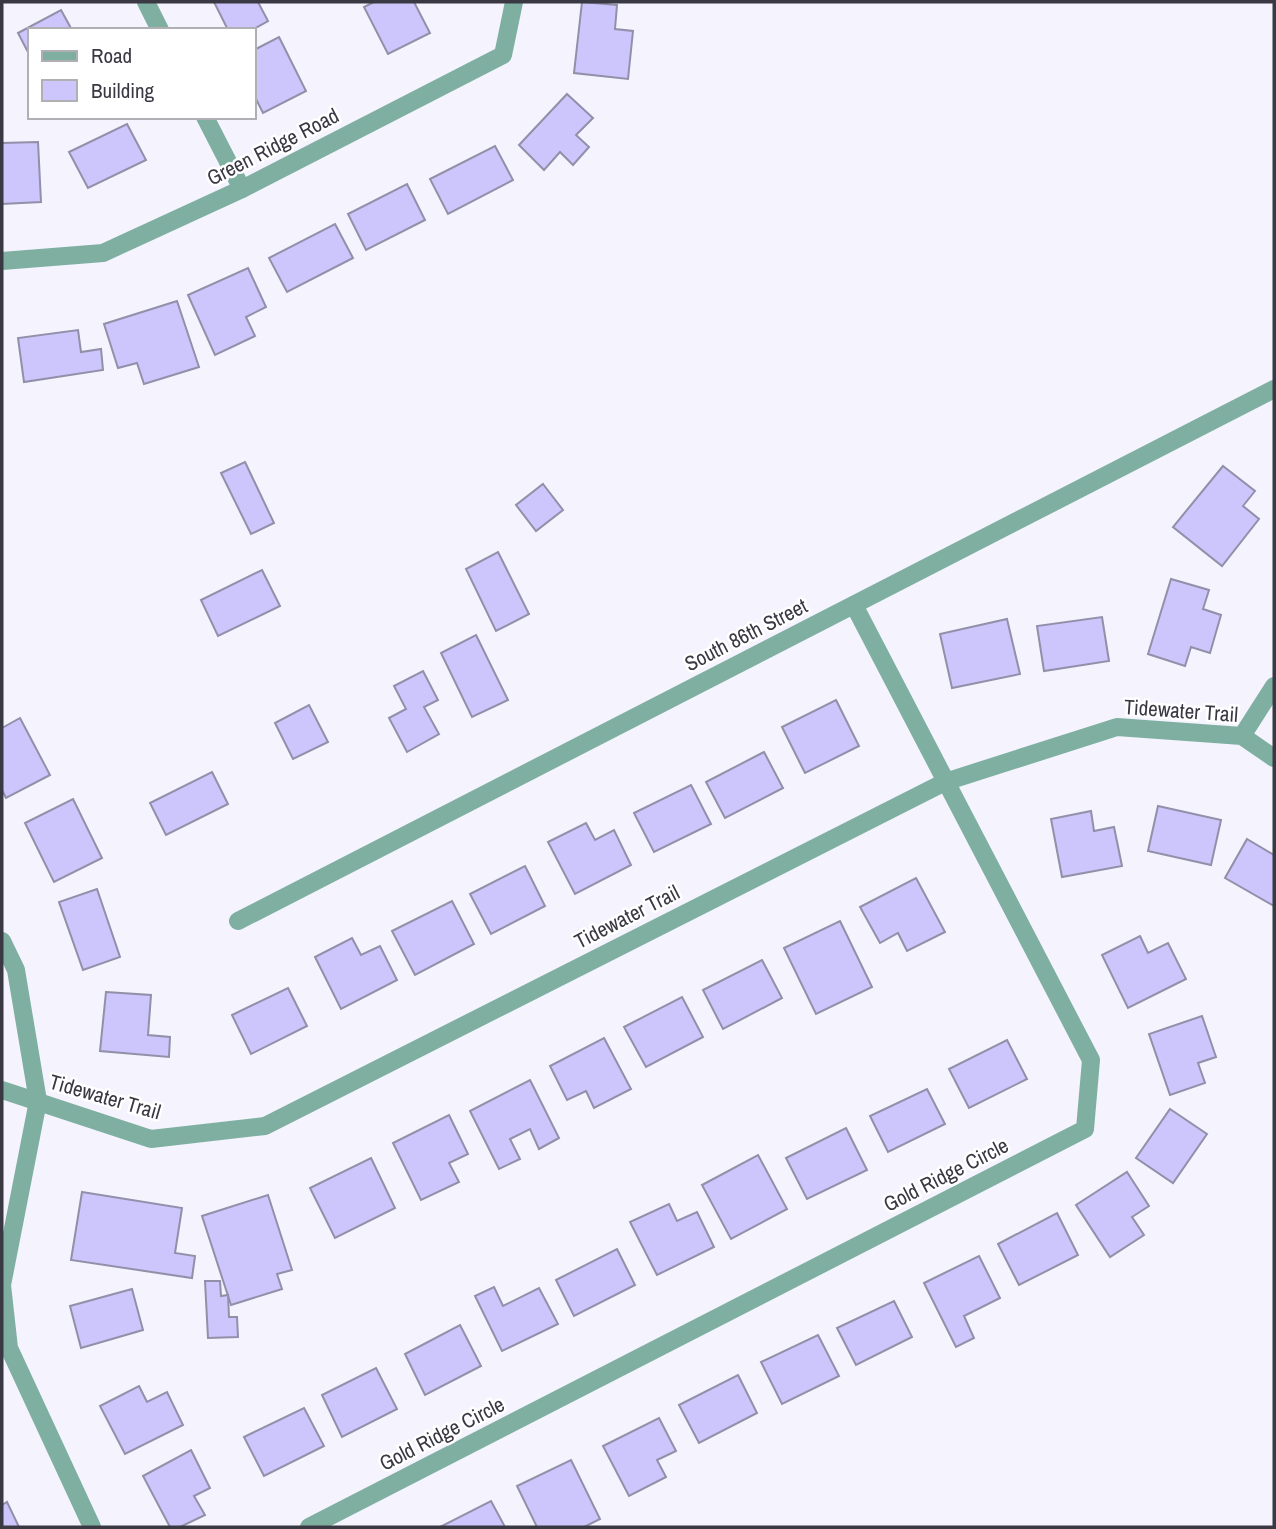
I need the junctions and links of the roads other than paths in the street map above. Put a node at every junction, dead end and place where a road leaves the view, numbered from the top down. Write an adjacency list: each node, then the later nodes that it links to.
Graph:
1 (146, 2): 3 (street)
2 (514, 2): 5 (street, Green Ridge Road)
3 (159, 28)
4 (206, 119): 5 (street)
5 (242, 190): 6 (street, Green Ridge Road)
6 (2, 261)
7 (1274, 389): 8 (street, South 86th Street)
8 (854, 605): 12 (street, Gold Ridge Circle); 13 (street, South 86th Street)
9 (1274, 685): 10 (street)
10 (1242, 736): 11 (street, Tidewater Trail); 12 (street, Tidewater Trail)
11 (1274, 758)
12 (944, 782): 16 (street, Tidewater Trail); 18 (street, Gold Ridge Circle)
13 (238, 921)
14 (2, 941): 16 (street)
15 (2, 1090): 16 (street, Tidewater Trail)
16 (38, 1101): 17 (street)
17 (92, 1527)
18 (309, 1527)

